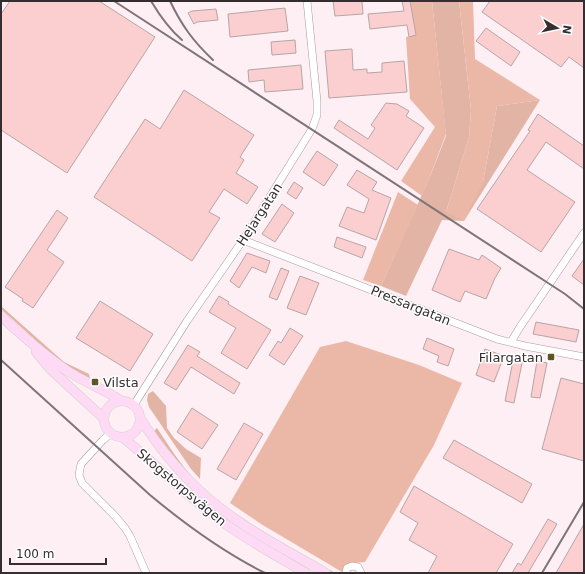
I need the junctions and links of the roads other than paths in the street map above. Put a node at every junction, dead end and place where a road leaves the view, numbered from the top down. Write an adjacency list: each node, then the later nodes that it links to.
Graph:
1 (307, 1): 3 (street, Hejargatan)
2 (584, 233): 6 (street)
3 (243, 240): 6 (street, Pressargatan); 9 (street, Hejargatan)
4 (1, 316): 5 (main road)
5 (23, 337): 8 (main road); 11 (main road)
6 (511, 342): 7 (street, Pressargatan)
7 (584, 357)
8 (120, 400): 9 (main road); 11 (main road)
9 (134, 406): 10 (main road)
10 (140, 418): 13 (main road); 16 (main road, Skogstorpsvägen)
11 (104, 419): 12 (main road)
12 (111, 433): 13 (main road); 14 (street)
13 (122, 436): 15 (main road, Skogstorpsvägen)
14 (146, 573)
15 (306, 573)
16 (326, 573)
17 (346, 573): 18 (street)
18 (361, 573)

